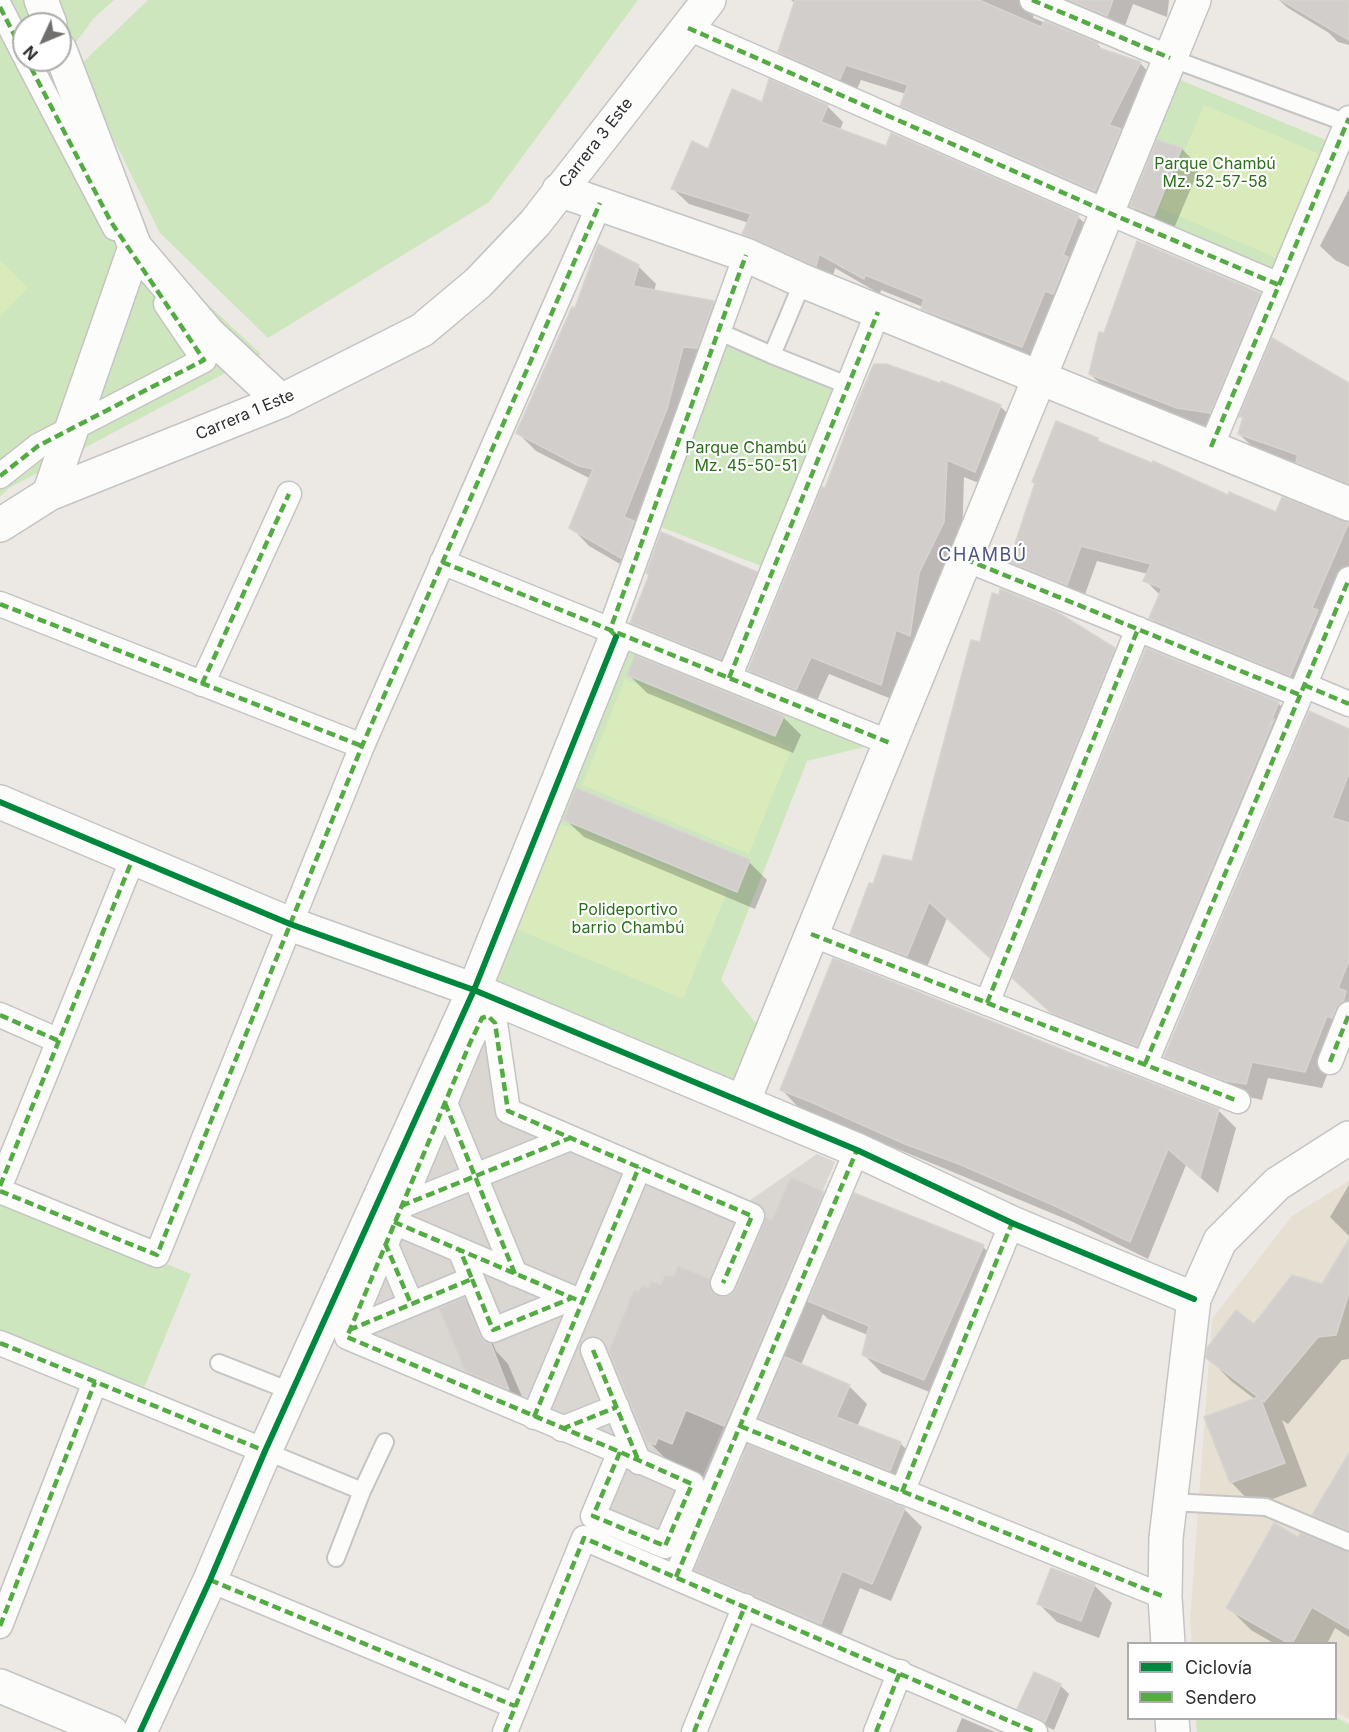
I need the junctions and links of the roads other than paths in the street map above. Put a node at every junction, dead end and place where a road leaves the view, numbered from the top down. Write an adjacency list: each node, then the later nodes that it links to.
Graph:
1 (709, 0): 5 (street, Carrera 3 Este)
2 (1032, 0): 7 (street)
3 (1194, 0): 7 (street)
4 (0, 7): 6 (street)
5 (688, 28): 11 (street, Carrera 3 Este); 13 (street)
6 (12, 30)
7 (1170, 58): 10 (lane); 13 (street)
8 (33, 72): 26 (street)
9 (68, 72): 14 (street)
10 (1348, 121): 18 (street)
11 (559, 190): 12 (street); 17 (street, Carrera 3 Este)
12 (600, 203): 15 (street); 32 (street)
13 (1107, 212): 18 (street); 22 (street)
14 (135, 247): 24 (street); 27 (street)
15 (746, 255): 16 (street); 36 (street)
16 (803, 281): 19 (street); 21 (lane)
17 (478, 283): 24 (street, Carrera 1 Este)
18 (1279, 285): 25 (street)
19 (878, 312): 22 (street); 37 (street)
20 (731, 337): 21 (lane)
21 (772, 355): 23 (lane)
22 (1040, 377): 25 (street); 31 (street)
23 (842, 383)
24 (281, 401): 27 (street, Carrera 1 Este)
25 (1211, 447): 29 (street)
26 (0, 476)
27 (49, 494): 30 (street, Carrera 1 Este)
28 (289, 494): 38 (street)
29 (1349, 504)
30 (0, 525)
31 (965, 559): 35 (street); 41 (street)
32 (442, 562): 36 (street); 42 (street)
33 (1349, 579): 39 (street)
34 (0, 603): 38 (street)
35 (1138, 629): 39 (street); 48 (street)
36 (613, 633): 37 (street); 47 (street)
37 (729, 678): 41 (street)
38 (202, 684): 42 (street)
39 (1302, 690): 40 (street); 53 (street)
40 (1349, 704)
41 (890, 743): 46 (street)
42 (362, 746): 45 (street)
43 (0, 802): 44 (street)
44 (133, 858): 45 (street); 51 (street)
45 (290, 924): 47 (street); 63 (street)
46 (811, 934): 48 (street); 55 (street)
47 (474, 990): 55 (street); 78 (street)
48 (987, 1003): 53 (street)
49 (1349, 1014): 52 (street)
50 (0, 1015): 51 (street)
51 (59, 1041): 62 (street)
52 (1329, 1062)
53 (1145, 1064): 54 (street)
54 (1238, 1101)
55 (743, 1102): 59 (street)
56 (445, 1103): 57 (street); 61 (street); 65 (street)
57 (570, 1138): 60 (street); 61 (street)
58 (1349, 1138): 70 (street)
59 (857, 1150): 64 (street); 81 (street)
60 (639, 1167): 69 (street); 71 (street)
61 (475, 1176): 65 (street); 67 (street)
62 (0, 1186)
63 (0, 1191)
64 (1012, 1223): 70 (street); 86 (street)
65 (393, 1224): 66 (street); 72 (street); 73 (street)
66 (460, 1250): 67 (street); 68 (street)
67 (515, 1274): 71 (street)
68 (472, 1279): 71 (street); 72 (street)
69 (723, 1283)
70 (1194, 1299): 87 (street)
71 (577, 1300): 80 (street)
72 (411, 1305): 73 (street)
73 (349, 1330): 80 (street)
74 (0, 1343): 77 (street)
75 (593, 1350): 79 (street)
76 (219, 1363): 78 (lane)
77 (95, 1382): 84 (street); 94 (street)
78 (292, 1392): 84 (street)
79 (617, 1407): 82 (street); 82 (street)
80 (534, 1417): 82 (street)
81 (740, 1426): 86 (street); 90 (street)
82 (562, 1429)
83 (385, 1442): 85 (lane)
84 (265, 1451): 85 (lane); 91 (street)
85 (362, 1491): 89 (lane)
86 (902, 1492): 92 (street)
87 (1170, 1502): 88 (lane); 92 (street)
88 (1349, 1542)
89 (336, 1558)
90 (676, 1577): 93 (street); 98 (street)
91 (210, 1580): 98 (street); 100 (street)
92 (1165, 1597): 95 (street)
93 (745, 1606): 96 (street); 102 (street)
94 (0, 1626)
95 (1168, 1642)
96 (900, 1672): 103 (street); 104 (street)
97 (0, 1686): 99 (street)
98 (515, 1706): 101 (street)
99 (111, 1732)
100 (140, 1732)
101 (505, 1732)
102 (694, 1732)
103 (876, 1732)
104 (1035, 1732)

